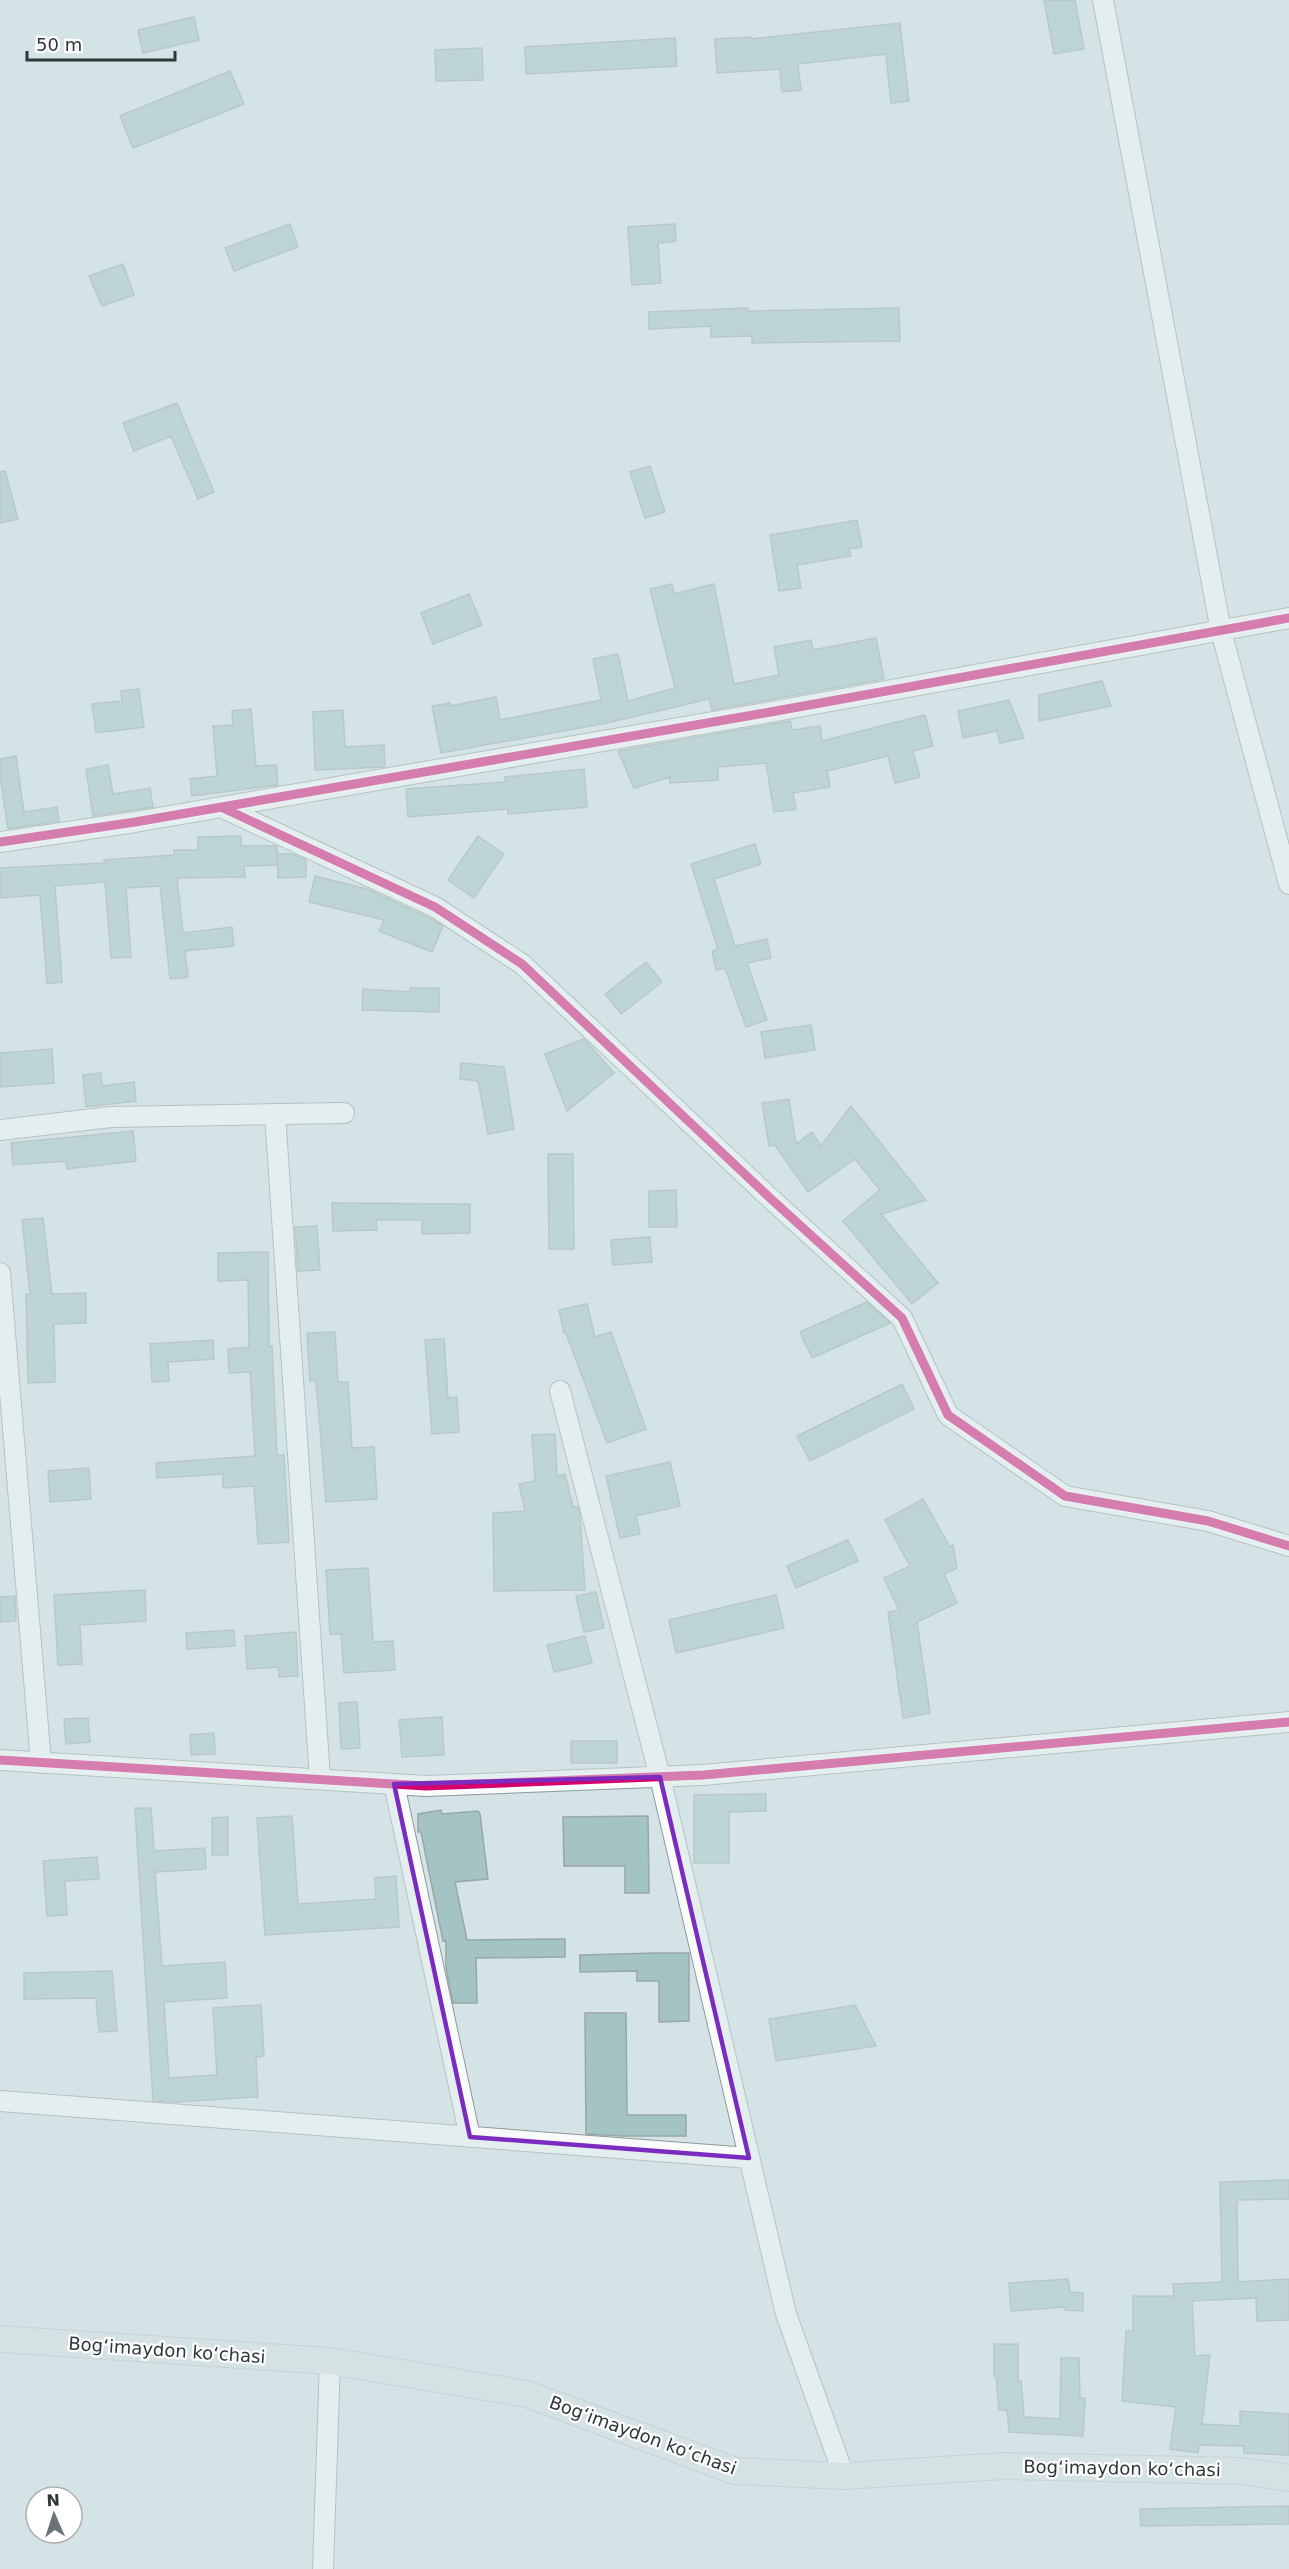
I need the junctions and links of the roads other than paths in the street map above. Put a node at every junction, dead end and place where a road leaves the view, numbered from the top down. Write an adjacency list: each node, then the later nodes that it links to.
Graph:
1 (1103, 0): 3 (street)
2 (1289, 618): 3 (street)
3 (1221, 631): 4 (street); 6 (street)
4 (221, 807): 5 (street); 12 (street)
5 (0, 842)
6 (1289, 884)
7 (344, 1113): 8 (street)
8 (275, 1114): 9 (street); 17 (street)
9 (0, 1130)
10 (0, 1274): 15 (street)
11 (560, 1391): 16 (street)
12 (1289, 1546)
13 (1289, 1722): 16 (street)
14 (0, 1760): 15 (street)
15 (41, 1763): 17 (street)
16 (660, 1777): 18 (street); 21 (street)
17 (320, 1779): 18 (street)
18 (394, 1784): 20 (street)
19 (0, 2101): 20 (street)
20 (470, 2137): 21 (street)
21 (749, 2158): 24 (street)
22 (0, 2339): 23 (main road, Bogʻimaydon koʻchasi)
23 (330, 2361): 24 (main road, Bogʻimaydon koʻchasi); 26 (street)
24 (844, 2476): 25 (main road, Bogʻimaydon koʻchasi)
25 (1289, 2478)
26 (322, 2569)

